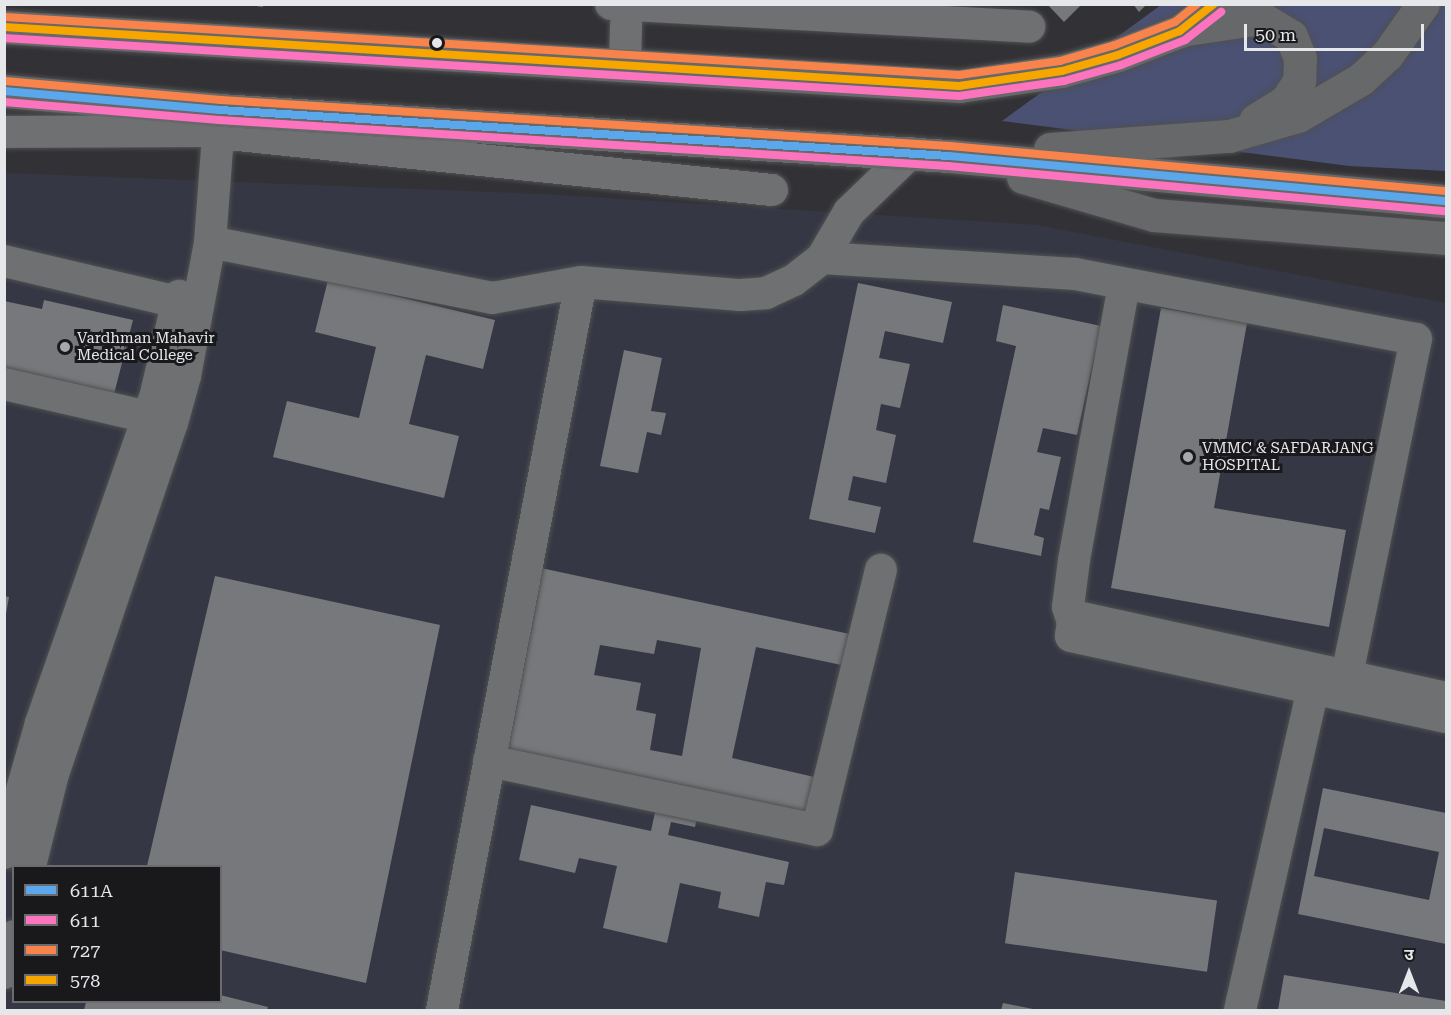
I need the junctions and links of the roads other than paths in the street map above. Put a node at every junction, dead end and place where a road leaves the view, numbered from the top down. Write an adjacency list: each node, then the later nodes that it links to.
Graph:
1 (1215, 4): 6 (main road)
2 (1423, 4): 11 (main road)
3 (618, 15): 5 (street); 7 (street)
4 (4, 27): 7 (main road)
5 (1029, 27)
6 (1180, 31): 7 (main road); 11 (main road)
7 (625, 66)
8 (4, 92): 9 (main road)
9 (210, 121): 10 (street); 12 (main road); 14 (street); 17 (street); 22 (street)
10 (4, 132)
11 (1229, 136): 13 (main road)
12 (910, 153): 13 (main road); 18 (street)
13 (949, 156): 15 (main road); 16 (main road)
14 (772, 190)
15 (1446, 201)
16 (1446, 238)
17 (210, 242): 20 (street); 32 (street)
18 (822, 258): 20 (street); 21 (street)
19 (4, 261): 22 (street)
20 (580, 282): 31 (street)
21 (1124, 284): 26 (street); 27 (street)
22 (178, 302): 24 (street)
23 (4, 384): 24 (street)
24 (148, 417): 32 (street)
25 (881, 570): 31 (street)
26 (1073, 622): 27 (street); 28 (street)
27 (1347, 676): 29 (street)
28 (1313, 688): 30 (street); 38 (street)
29 (1446, 698)
30 (1446, 717)
31 (489, 761): 37 (street)
32 (26, 775): 33 (street); 34 (street)
33 (4, 853)
34 (30, 865)
35 (12, 943): 36 (street)
36 (4, 973)
37 (442, 1011)
38 (1240, 1011)

